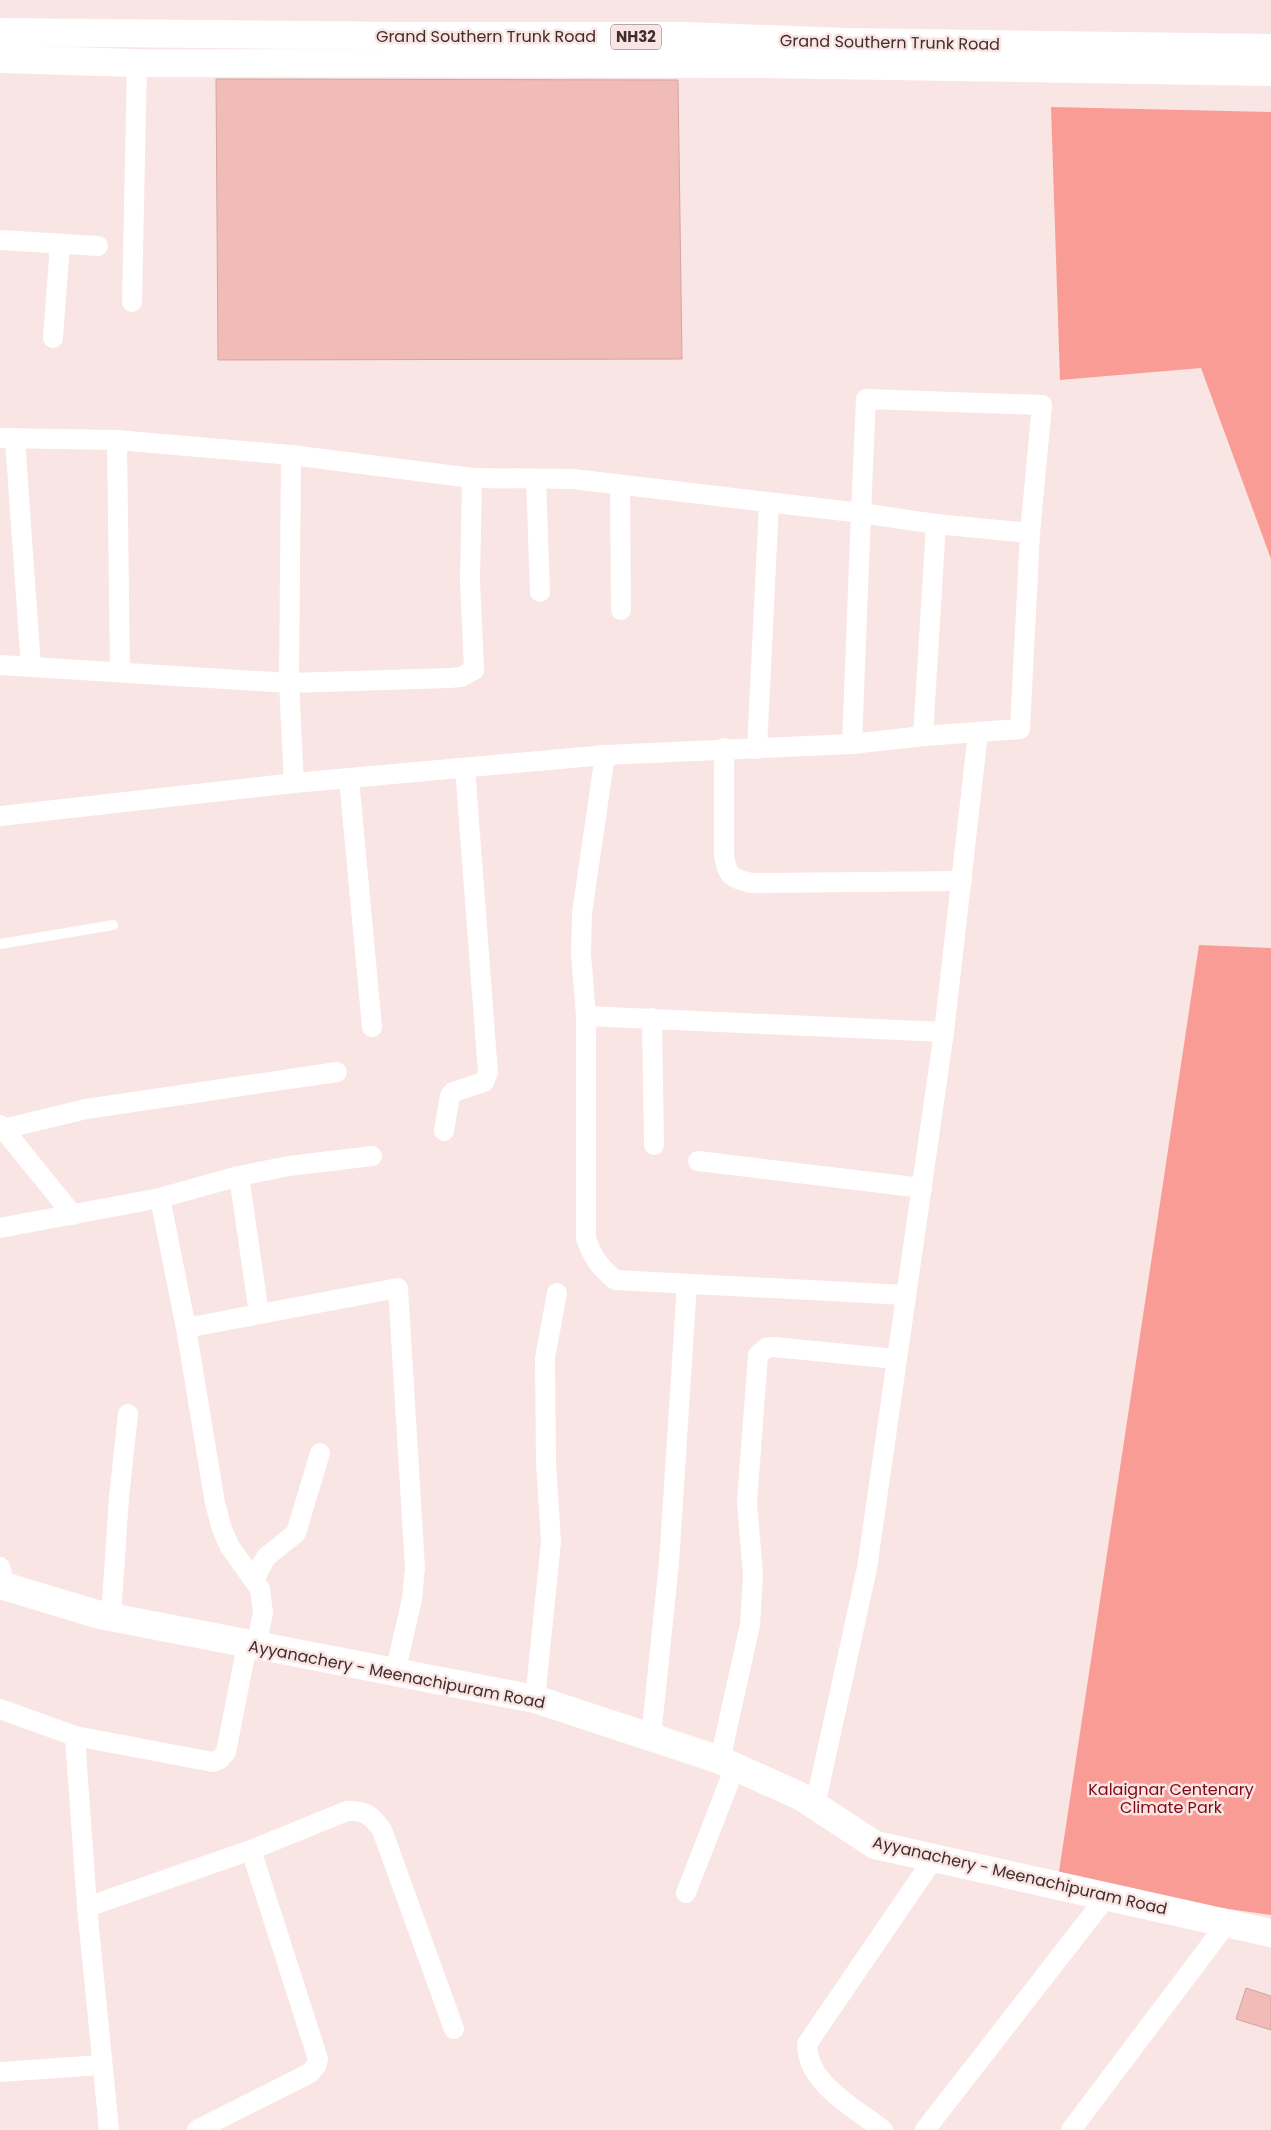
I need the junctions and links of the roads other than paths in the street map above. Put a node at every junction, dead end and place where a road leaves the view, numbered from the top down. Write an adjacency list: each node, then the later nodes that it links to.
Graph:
1 (0, 32): 2 (main road, Grand Southern Trunk Road / NH32)
2 (1271, 48)
3 (0, 59): 4 (main road)
4 (137, 63): 5 (main road); 9 (street)
5 (1271, 72)
6 (0, 240): 7 (street)
7 (60, 244): 8 (street); 10 (street)
8 (98, 246)
9 (132, 302)
10 (53, 338)
11 (8, 439): 12 (street); 24 (street)
12 (116, 440): 13 (street); 25 (street)
13 (291, 455): 14 (street); 26 (street)
14 (472, 478): 15 (street); 26 (street)
15 (536, 478): 16 (street); 21 (street)
16 (620, 484): 17 (street); 22 (street)
17 (770, 503): 18 (street); 31 (street)
18 (861, 513): 19 (street); 20 (street); 29 (street)
19 (936, 524): 20 (street); 28 (street)
20 (1030, 533): 27 (street)
21 (540, 592)
22 (621, 610)
23 (0, 665): 24 (street)
24 (32, 666): 25 (street)
25 (120, 671): 26 (street)
26 (289, 683): 35 (street)
27 (978, 733): 28 (street); 37 (street)
28 (923, 736): 29 (street)
29 (852, 744): 31 (street)
30 (724, 748): 31 (street); 32 (street); 37 (street)
31 (757, 749)
32 (605, 755): 33 (street); 40 (street)
33 (466, 768): 34 (street); 46 (street)
34 (349, 779): 35 (street); 42 (street)
35 (294, 784): 36 (street)
36 (0, 816)
37 (962, 881): 43 (street)
38 (113, 926): 39 (lane)
39 (0, 944)
40 (586, 1016): 41 (street); 55 (street)
41 (652, 1018): 43 (street); 47 (street)
42 (372, 1027)
43 (944, 1032): 51 (street)
44 (338, 1072): 45 (street)
45 (1, 1127): 53 (street)
46 (444, 1132)
47 (654, 1145)
48 (372, 1156): 50 (street)
49 (698, 1161): 51 (street)
50 (239, 1176): 52 (street); 58 (street)
51 (922, 1188): 57 (street)
52 (160, 1198): 53 (street); 59 (street)
53 (73, 1215): 54 (street)
54 (0, 1228)
55 (687, 1284): 57 (street); 71 (street)
56 (557, 1293): 68 (street)
57 (904, 1295): 60 (street)
58 (258, 1314): 59 (street); 67 (street)
59 (186, 1328): 64 (street)
60 (896, 1359): 72 (street); 73 (street)
61 (128, 1414): 65 (street)
62 (320, 1453): 64 (street)
63 (2, 1579): 65 (main road, Ayyanachery - Meenachipuram Road)
64 (254, 1580): 66 (street)
65 (110, 1617): 66 (main road, Ayyanachery - Meenachipuram Road)
66 (252, 1645): 67 (main road, Ayyanachery - Meenachipuram Road); 70 (street)
67 (395, 1673): 68 (main road, Ayyanachery - Meenachipuram Road)
68 (535, 1700): 71 (main road, Ayyanachery - Meenachipuram Road)
69 (0, 1709): 70 (street)
70 (75, 1736): 78 (street)
71 (651, 1737): 72 (main road, Ayyanachery - Meenachipuram Road)
72 (727, 1764): 73 (main road, Ayyanachery - Meenachipuram Road); 76 (street)
73 (815, 1806): 75 (main road, Ayyanachery - Meenachipuram Road)
74 (251, 1850): 78 (street); 81 (street); 85 (street)
75 (934, 1858): 77 (main road, Ayyanachery - Meenachipuram Road); 86 (street)
76 (686, 1893)
77 (1107, 1896): 79 (main road, Ayyanachery - Meenachipuram Road); 87 (street)
78 (87, 1907): 82 (street)
79 (1227, 1923): 80 (main road, Ayyanachery - Meenachipuram Road); 88 (street)
80 (1271, 1933)
81 (454, 2029)
82 (102, 2065): 83 (street); 84 (street)
83 (0, 2072)
84 (108, 2130)
85 (197, 2130)
86 (883, 2130)
87 (925, 2130)
88 (1071, 2130)

